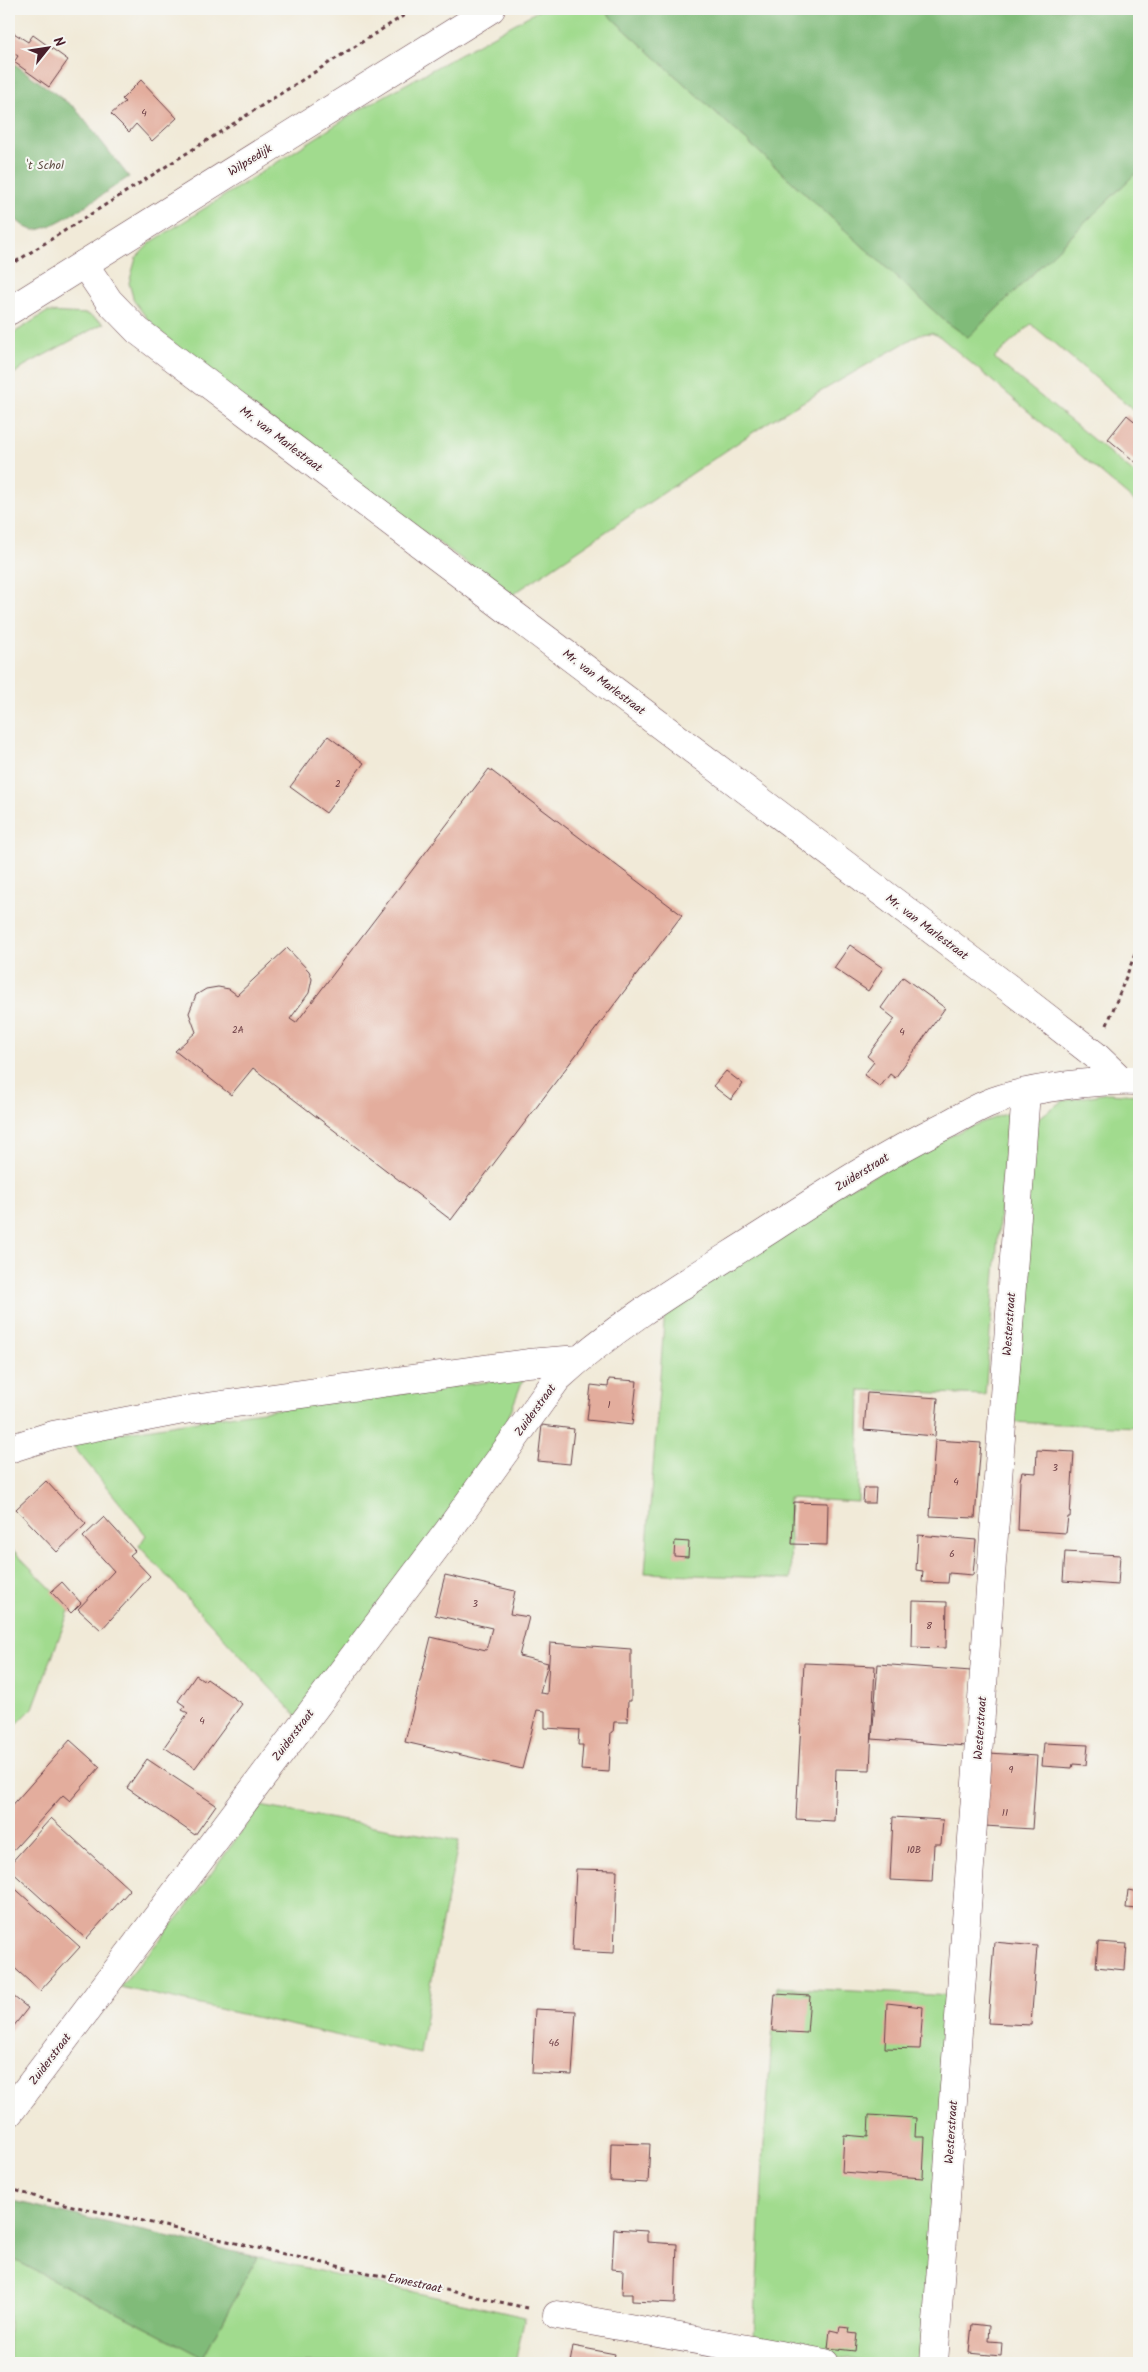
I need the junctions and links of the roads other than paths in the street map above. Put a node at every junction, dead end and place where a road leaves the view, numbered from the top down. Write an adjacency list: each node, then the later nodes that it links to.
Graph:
1 (490, 9): 2 (street, Wilpsedijk)
2 (84, 264): 3 (street, Wilpsedijk); 4 (street, Mr. van Marlestraat)
3 (9, 311)
4 (1130, 1080): 5 (street, Zuiderstraat)
5 (1026, 1092): 6 (street, Zuiderstraat); 11 (street, Westerstraat)
6 (579, 1359): 7 (street, Zuiderstraat); 8 (street, Zuiderstraat)
7 (9, 1449)
8 (9, 2113)
9 (557, 2314): 10 (street)
10 (825, 2363)
11 (934, 2363)

